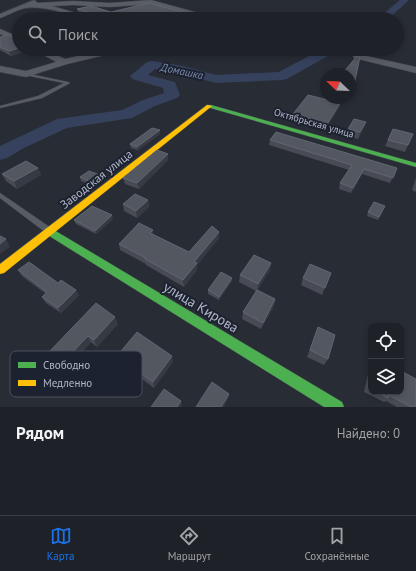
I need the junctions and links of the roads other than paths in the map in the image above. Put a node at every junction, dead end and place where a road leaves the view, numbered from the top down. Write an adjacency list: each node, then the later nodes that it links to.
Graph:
1 (39, 2): 2 (street); 3 (street); 4 (street)
2 (71, 12)
3 (191, 12)
4 (0, 16)
5 (0, 31): 6 (street)
6 (12, 37)
7 (52, 56): 10 (street)
8 (89, 56): 10 (street)
9 (357, 56): 12 (street)
10 (64, 62): 13 (street)
11 (0, 69): 13 (street)
12 (416, 70)
13 (26, 74): 14 (lane)
14 (0, 107)
15 (206, 107): 16 (street, Октябрьская улица); 18 (street, Заводская улица)
16 (416, 164)
17 (0, 195): 18 (lane)
18 (49, 231): 19 (street, Заводская улица); 20 (street, улица Кирова)
19 (0, 270)
20 (337, 407)

